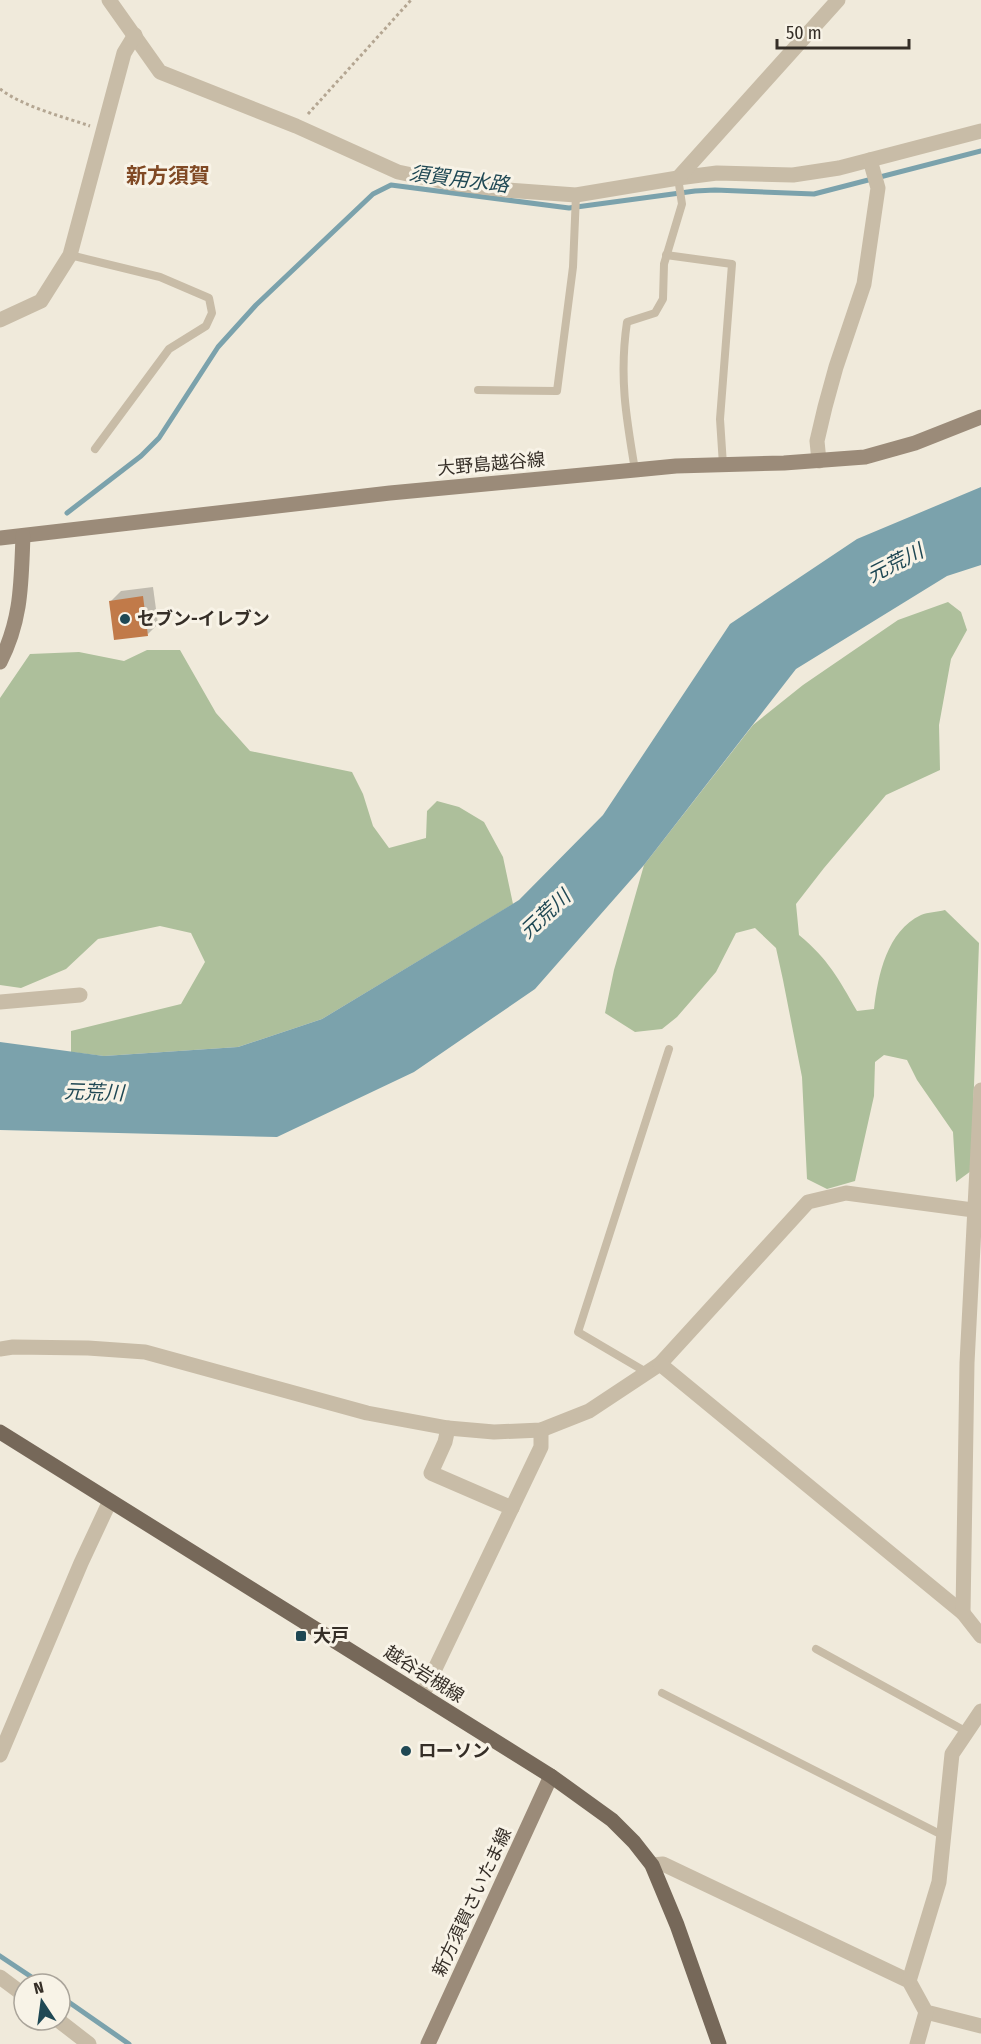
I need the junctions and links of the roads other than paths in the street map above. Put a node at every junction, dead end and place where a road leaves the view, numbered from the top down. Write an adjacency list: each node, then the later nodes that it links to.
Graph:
1 (109, 0): 3 (street)
2 (838, 0): 6 (street)
3 (135, 35): 7 (street); 8 (street)
4 (981, 131): 5 (street)
5 (870, 160): 6 (street); 14 (street)
6 (678, 182): 7 (street); 9 (lane)
7 (576, 199): 11 (lane)
8 (70, 255): 10 (street); 13 (lane)
9 (666, 255): 15 (lane); 16 (lane)
10 (0, 320)
11 (478, 390)
12 (981, 417): 14 (main road, 大野島越谷線)
13 (95, 449)
14 (819, 460): 15 (main road, 大野島越谷線)
15 (723, 465): 16 (main road, 大野島越谷線)
16 (635, 470): 17 (main road, 大野島越谷線)
17 (23, 536): 18 (main road, 大野島越谷線); 19 (main road)
18 (0, 538)
19 (0, 662)
20 (80, 996): 21 (street)
21 (0, 1002)
22 (669, 1049): 27 (lane)
23 (981, 1090): 24 (street)
24 (978, 1211): 26 (street); 33 (street)
25 (0, 1349): 28 (street)
26 (660, 1364): 27 (street); 33 (street)
27 (646, 1372): 29 (street)
28 (448, 1428): 29 (street); 32 (street)
29 (541, 1430): 32 (street)
30 (0, 1432): 31 (main road, 越谷岩槻線)
31 (110, 1501): 37 (main road, 越谷岩槻線); 40 (street)
32 (512, 1508): 37 (street)
33 (963, 1613): 34 (street)
34 (981, 1636)
35 (816, 1649): 39 (lane)
36 (662, 1693): 42 (lane)
37 (422, 1696): 41 (main road, 越谷岩槻線)
38 (981, 1711): 39 (street)
39 (967, 1732): 42 (street)
40 (0, 1755)
41 (551, 1776): 43 (main road, 越谷岩槻線); 49 (main road, 新方須賀さいたま線)
42 (944, 1836): 44 (street)
43 (652, 1864): 44 (street); 50 (main road, 越谷岩槻線)
44 (909, 1981): 45 (street)
45 (926, 2012): 46 (street); 51 (street)
46 (981, 2026)
47 (72, 2031): 48 (street)
48 (89, 2044)
49 (428, 2044)
50 (719, 2044)
51 (917, 2044)

